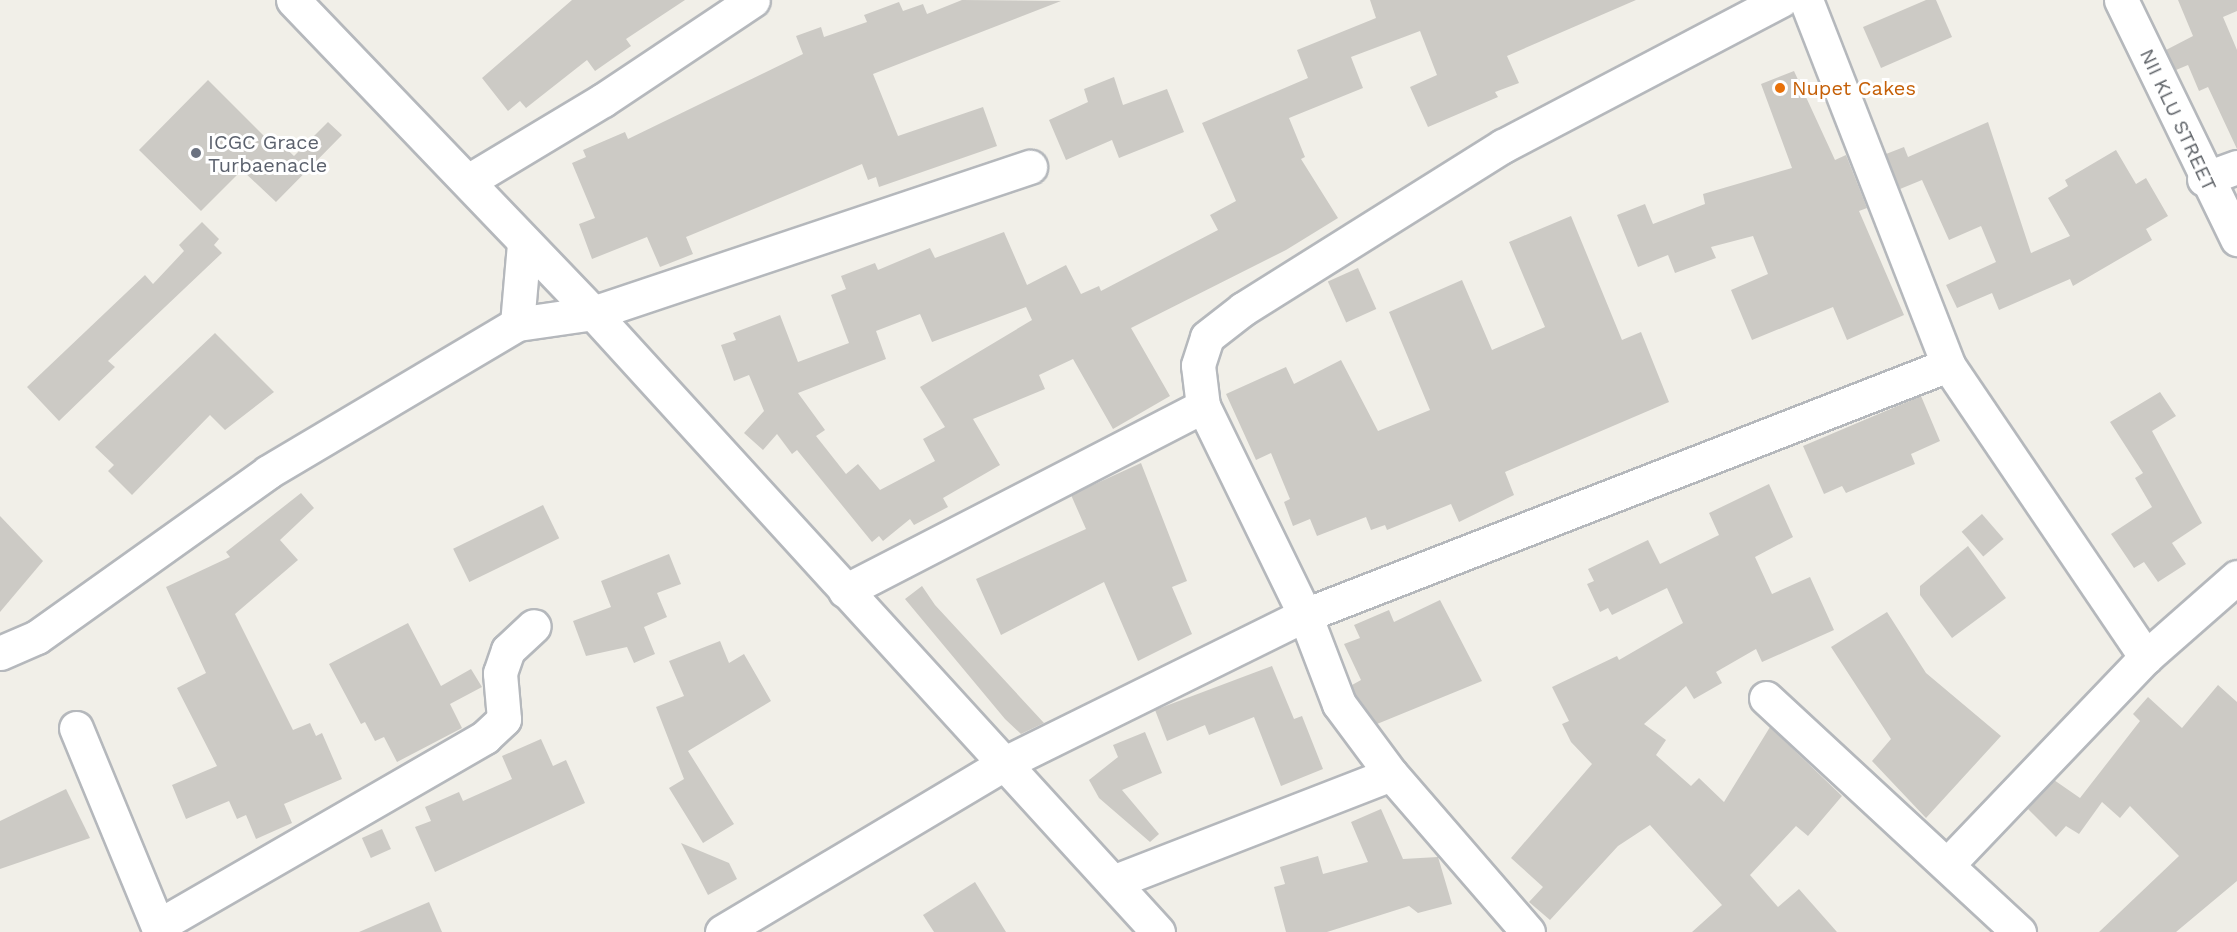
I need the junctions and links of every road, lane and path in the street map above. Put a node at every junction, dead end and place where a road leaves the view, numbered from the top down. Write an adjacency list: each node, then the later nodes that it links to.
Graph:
1 (293, 0): 9 (street)
2 (753, 0): 9 (street)
3 (1781, 0): 15 (street)
4 (1806, 0): 14 (street)
5 (2121, 0): 8 (street, NII KLU STREET)
6 (1030, 167): 12 (street)
7 (2237, 167): 8 (street)
8 (2204, 179): 10 (street, NII KLU STREET)
9 (470, 180): 11 (street)
10 (2237, 239)
11 (524, 244): 12 (street); 13 (street)
12 (593, 313): 13 (street); 17 (street)
13 (517, 324): 20 (street)
14 (1948, 366): 18 (street); 21 (street)
15 (1203, 406): 17 (street); 18 (street)
16 (2237, 576): 21 (street)
17 (844, 591): 24 (street)
18 (1305, 615): 24 (street); 25 (street)
19 (534, 626): 29 (street)
20 (0, 653)
21 (2146, 657): 26 (street)
22 (1766, 698): 26 (street)
23 (76, 728): 29 (street)
24 (1005, 763): 27 (street); 28 (street)
25 (1391, 774): 27 (street); 32 (street)
26 (1947, 865): 33 (street)
27 (1113, 882): 31 (street)
28 (760, 923): 30 (street)
29 (159, 929)
30 (722, 932)
31 (1158, 932)
32 (1528, 932)
33 (2019, 932)

